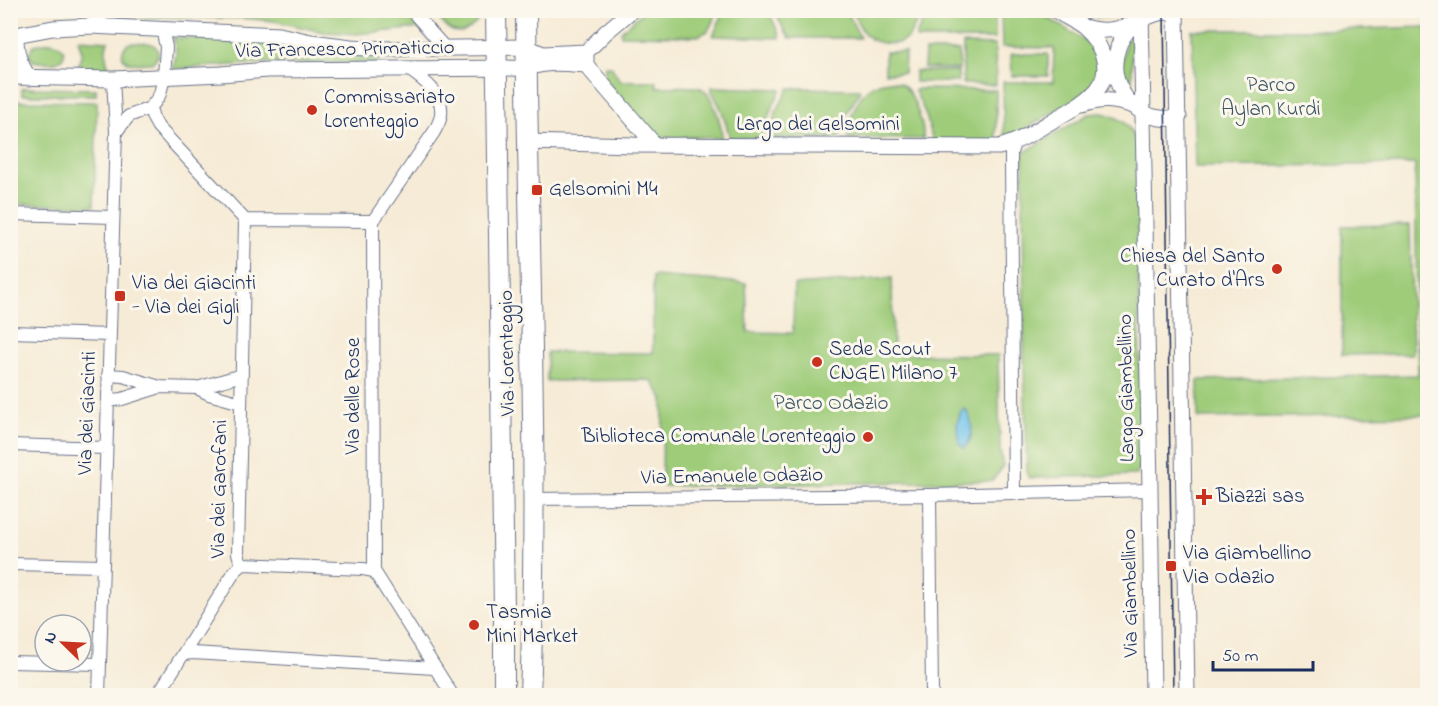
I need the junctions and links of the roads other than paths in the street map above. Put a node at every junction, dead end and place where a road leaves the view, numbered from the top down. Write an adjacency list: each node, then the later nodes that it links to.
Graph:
1 (109, 10): 9 (street)
2 (411, 10): 16 (street, Via Francesco Primaticcio)
3 (496, 10): 13 (main road, Via Lorenteggio)
4 (526, 10): 14 (main road, Via Lorenteggio)
5 (633, 10): 17 (street)
6 (1055, 10): 10 (street, Largo dei Gelsomini)
7 (1176, 12): 8 (street); 29 (street)
8 (1138, 18): 10 (street, Largo dei Gelsomini); 28 (street, Largo Giambellino); 28 (street)
9 (90, 26): 11 (street, Via Francesco Primaticcio); 12 (street, Via Francesco Primaticcio)
10 (1083, 27): 26 (street, Largo dei Gelsomini)
11 (162, 29): 15 (street, Via Francesco Primaticcio); 23 (street)
12 (14, 36): 24 (street)
13 (496, 47): 14 (street, Via Francesco Primaticcio); 16 (street, Via Francesco Primaticcio); 18 (main road, Via Lorenteggio)
14 (527, 47): 17 (street); 19 (main road, Via Lorenteggio)
15 (382, 49): 16 (street, Via Francesco Primaticcio); 21 (street)
16 (446, 49)
17 (586, 58): 19 (street); 33 (street)
18 (496, 68): 19 (street, Via Francesco Primaticcio); 20 (street, Via Francesco Primaticcio); 51 (main road, Via Lorenteggio)
19 (527, 68): 31 (main road, Via Lorenteggio)
20 (408, 69): 21 (street, Via Francesco Primaticcio); 37 (street)
21 (376, 70): 23 (street, Via Francesco Primaticcio)
22 (10, 77): 24 (street)
23 (164, 77): 25 (street, Via Francesco Primaticcio); 27 (street)
24 (29, 78): 25 (street, Via Francesco Primaticcio)
25 (113, 79): 30 (street, Via dei Giacinti)
26 (1076, 107): 28 (street, Largo dei Gelsomini); 32 (street, Largo dei Gelsomini)
27 (150, 108): 30 (street); 36 (street)
28 (1138, 109): 29 (street); 48 (street, Largo Giambellino)
29 (1179, 117): 70 (street)
30 (116, 132): 35 (street, Via dei Giacinti)
31 (528, 142): 33 (street, Largo dei Gelsomini); 52 (main road, Via Lorenteggio)
32 (1014, 143): 33 (street, Largo dei Gelsomini); 49 (street)
33 (655, 145)
34 (10, 214): 35 (street)
35 (113, 218): 39 (street, Via dei Giacinti)
36 (245, 220): 37 (street); 41 (street, Via dei Garofani)
37 (373, 221): 56 (street, Via delle Rose)
38 (10, 333): 39 (street)
39 (110, 335): 40 (street, Via dei Giacinti)
40 (108, 375): 42 (street, Via dei Garofani); 44 (street, Via dei Giacinti)
41 (242, 375): 43 (street, Via dei Garofani); 45 (street, Via dei Garofani)
42 (160, 387): 43 (street, Via dei Garofani); 44 (street, Via dei Garofani)
43 (197, 388): 45 (street, Via dei Garofani)
44 (108, 401): 47 (street, Via dei Giacinti)
45 (241, 403): 54 (street, Via dei Garofani)
46 (10, 445): 47 (street)
47 (106, 448): 55 (street, Via dei Giacinti)
48 (1150, 490): 49 (street, Largo Giambellino); 69 (street, Via Giambellino)
49 (1014, 493): 50 (street, Largo Giambellino)
50 (930, 495): 52 (street, Via Emanuele Odazio); 68 (street)
51 (502, 498): 52 (main road); 57 (main road, Via Lorenteggio)
52 (534, 499): 58 (main road, Via Lorenteggio)
53 (10, 564): 55 (street)
54 (243, 564): 56 (street); 59 (street, Via dei Garofani)
55 (103, 566): 61 (street, Via dei Giacinti)
56 (374, 571): 62 (street)
57 (504, 610): 58 (main road); 66 (main road, Via Lorenteggio)
58 (534, 612): 67 (main road, Via Lorenteggio)
59 (183, 654): 62 (street); 64 (street, Via dei Garofani)
60 (10, 662): 61 (street)
61 (100, 664): 63 (street, Via dei Giacinti)
62 (434, 668): 65 (street)
63 (99, 696)
64 (157, 696)
65 (453, 696)
66 (504, 696)
67 (530, 696)
68 (932, 696)
69 (1153, 696)
70 (1187, 696)

